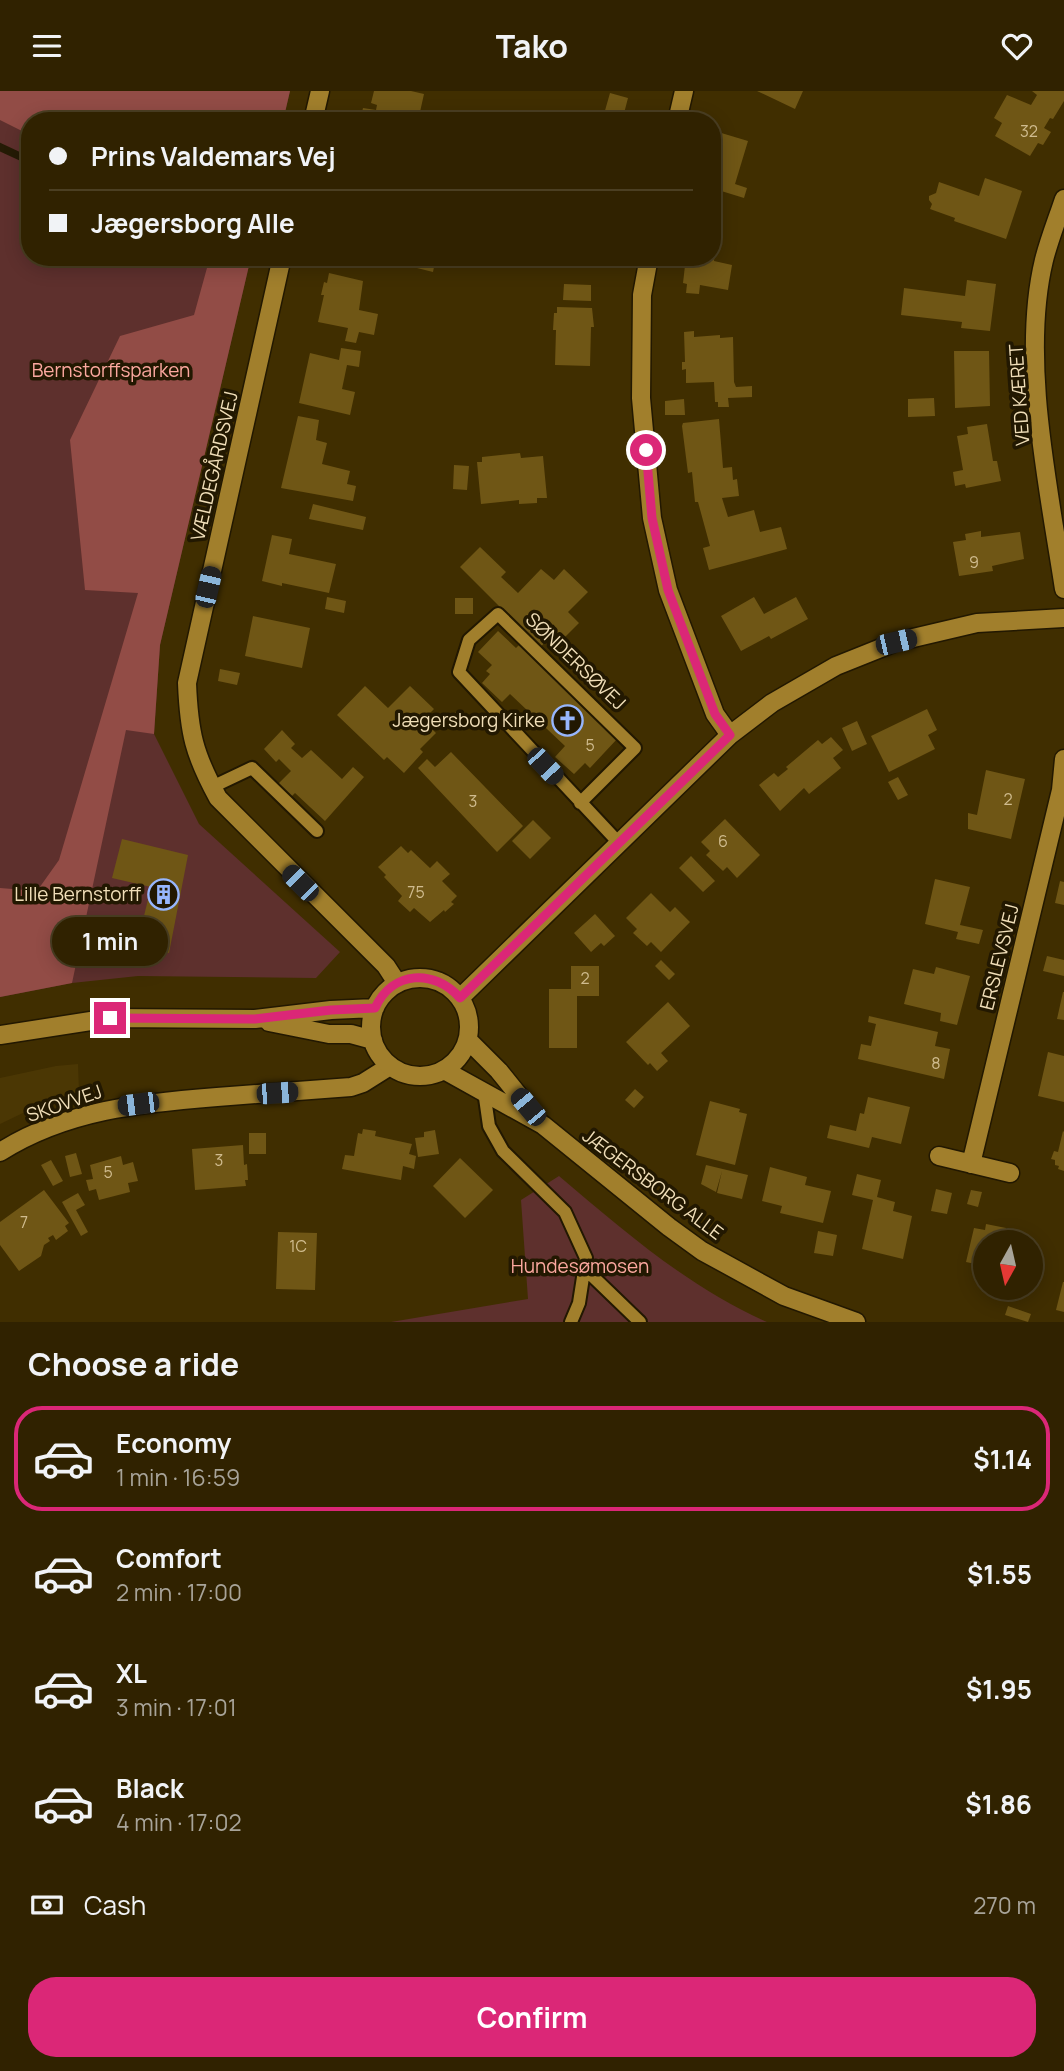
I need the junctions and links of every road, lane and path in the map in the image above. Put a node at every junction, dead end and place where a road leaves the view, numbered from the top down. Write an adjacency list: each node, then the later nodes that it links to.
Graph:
1 (320, 91): 3 (street)
2 (684, 91): 4 (street)
3 (315, 112)
4 (679, 112)
5 (1064, 199): 8 (street, VED KÆRET)
6 (280, 266): 12 (street, VÆLDEGÅRDSVEJ)
7 (647, 266): 10 (street)
8 (1064, 589)
9 (1064, 618): 10 (street)
10 (730, 735): 15 (street)
11 (1064, 759): 29 (street, ERSLEVSVEJ)
12 (212, 787): 14 (lane); 16 (street, VÆLDEGÅRDSVEJ)
13 (580, 803): 13 (lane, SØNDERSØVEJ); 15 (lane, SØNDERSØVEJ)
14 (317, 831)
15 (619, 843): 17 (street)
16 (397, 983): 17 (street); 18 (street)
17 (460, 998): 22 (street)
18 (375, 1008): 19 (street); 21 (street)
19 (255, 1019): 20 (street); 21 (street)
20 (0, 1035)
21 (373, 1040): 23 (street)
22 (468, 1040): 24 (street); 26 (street, JÆGERSBORG ALLE)
23 (390, 1066): 24 (street); 27 (street, SKOVVEJ)
24 (444, 1070): 25 (street, JÆGERSBORG ALLE)
25 (484, 1091): 26 (street, JÆGERSBORG ALLE); 31 (lane)
26 (543, 1125): 34 (street, JÆGERSBORG ALLE)
27 (0, 1152)
28 (939, 1157): 29 (street)
29 (971, 1164): 30 (street)
30 (1010, 1173)
31 (584, 1268): 32 (lane); 33 (lane)
32 (571, 1322)
33 (640, 1322)
34 (856, 1322)

